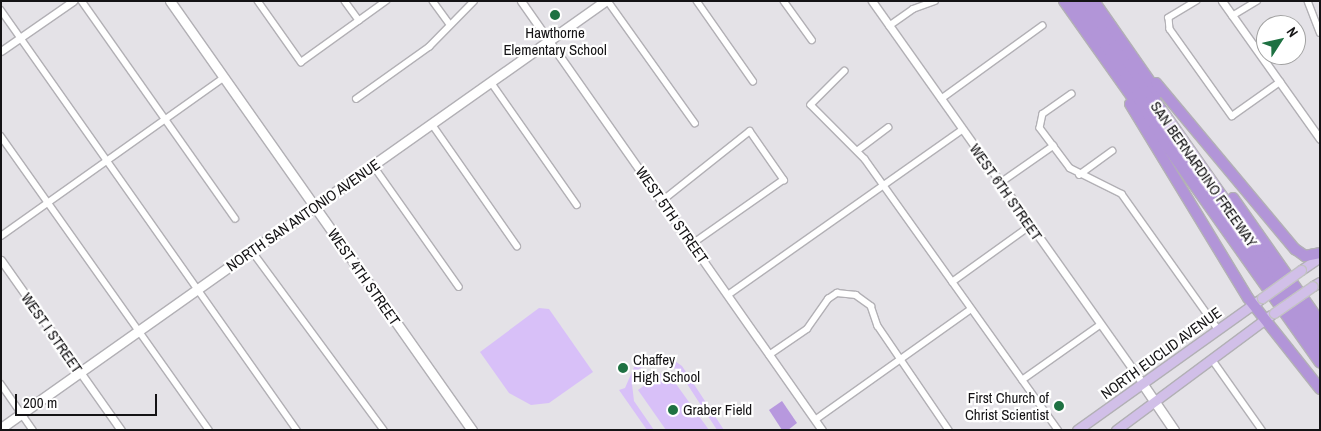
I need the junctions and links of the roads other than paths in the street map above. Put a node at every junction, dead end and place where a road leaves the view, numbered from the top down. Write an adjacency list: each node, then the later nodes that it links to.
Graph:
1 (72, 1): 30 (street)
2 (82, 1): 44 (street)
3 (170, 1): 36 (main road, WEST 4TH STREET)
4 (258, 1): 25 (street)
5 (345, 1): 25 (street)
6 (386, 1): 25 (street)
7 (434, 1): 26 (street)
8 (474, 1): 26 (street)
9 (521, 1): 32 (street, WEST 5TH STREET)
10 (607, 1): 32 (main road, NORTH SAN ANTONIO AVENUE); 45 (street)
11 (697, 1): 37 (street)
12 (784, 1): 31 (street)
13 (872, 1): 27 (street, WEST 6TH STREET)
14 (935, 1): 27 (street)
15 (1064, 1): 40 (highway, SAN BERNARDINO FREEWAY)
16 (1074, 1): 87 (highway)
17 (1085, 1): 86 (highway)
18 (1094, 1): 34 (highway, SAN BERNARDINO FREEWAY)
19 (1197, 1): 39 (street)
20 (1222, 1): 24 (street)
21 (1257, 1): 24 (street)
22 (1308, 1): 29 (street)
23 (1, 10): 30 (street)
24 (1232, 16): 39 (street)
25 (359, 20)
26 (450, 24): 42 (street)
27 (889, 26): 43 (street, WEST 6TH STREET)
28 (1042, 26): 43 (street)
29 (1320, 33)
30 (20, 38): 33 (street); 54 (street)
31 (812, 40)
32 (549, 41): 38 (main road, NORTH SAN ANTONIO AVENUE); 59 (street, WEST 5TH STREET)
33 (1, 51)
34 (1131, 54): 69 (highway); 73 (highway, SAN BERNARDINO FREEWAY)
35 (844, 71): 52 (street)
36 (224, 78): 44 (street); 62 (main road, WEST 4TH STREET)
37 (752, 81)
38 (490, 82): 46 (main road, NORTH SAN ANTONIO AVENUE); 61 (street)
39 (1280, 82): 50 (street)
40 (1122, 84): 78 (highway); 91 (highway, SAN BERNARDINO FREEWAY)
41 (1072, 94): 51 (street)
42 (356, 99)
43 (941, 99): 48 (street, WEST 6TH STREET)
44 (165, 120): 54 (street); 63 (street)
45 (695, 123)
46 (432, 124): 55 (main road, NORTH SAN ANTONIO AVENUE); 67 (street)
47 (888, 128): 52 (street)
48 (962, 130): 57 (street, WEST 6TH STREET); 58 (street)
49 (1, 136): 60 (street)
50 (1320, 139)
51 (1053, 146): 56 (street); 57 (street)
52 (857, 151): 58 (street)
53 (1112, 151): 56 (street)
54 (106, 161): 60 (street); 76 (street)
55 (373, 166): 62 (main road, NORTH SAN ANTONIO AVENUE); 75 (street)
56 (1079, 175): 84 (street)
57 (1000, 183): 64 (street, WEST 6TH STREET)
58 (883, 185): 72 (street); 77 (street)
59 (662, 200): 66 (street, WEST 5TH STREET); 66 (street)
60 (48, 203): 65 (street); 85 (street)
61 (577, 205)
62 (315, 206): 68 (main road, NORTH SAN ANTONIO AVENUE); 106 (main road, WEST 4TH STREET)
63 (235, 218)
64 (1030, 226): 72 (street); 83 (street, WEST 6TH STREET)
65 (1, 236)
66 (692, 244): 77 (street, WEST 5TH STREET)
67 (517, 246)
68 (252, 251): 76 (main road, NORTH SAN ANTONIO AVENUE); 105 (street)
69 (1320, 252)
70 (1320, 257): 78 (main road, NORTH EUCLID AVENUE, bridge)
71 (1, 260): 92 (street, WEST I STREET)
72 (952, 282): 80 (street)
73 (1293, 284): 79 (highway); 82 (highway, SAN BERNARDINO FREEWAY)
74 (1316, 284): 81 (main road, bridge)
75 (459, 287)
76 (197, 290): 85 (main road, NORTH SAN ANTONIO AVENUE); 104 (street)
77 (728, 295): 88 (street, WEST 5TH STREET)
78 (1253, 304): 81 (highway); 84 (main road, NORTH EUCLID AVENUE)
79 (1320, 308)
80 (971, 309): 89 (street); 93 (street)
81 (1264, 320): 90 (main road); 96 (highway)
82 (1320, 322)
83 (1100, 325): 93 (street); 94 (street, WEST 6TH STREET)
84 (1218, 329): 94 (main road, NORTH EUCLID AVENUE)
85 (139, 331): 92 (main road, NORTH SAN ANTONIO AVENUE); 103 (street)
86 (1320, 335)
87 (1320, 350)
88 (769, 355): 89 (street); 99 (street, WEST 5TH STREET)
89 (900, 359): 99 (street); 108 (street)
90 (1212, 359): 97 (main road); 113 (street)
91 (1320, 364)
92 (80, 372): 98 (main road, NORTH SAN ANTONIO AVENUE); 102 (street, WEST I STREET)
93 (1022, 380): 109 (street)
94 (1142, 383): 97 (main road); 110 (main road, NORTH EUCLID AVENUE)
95 (1, 384): 98 (street)
96 (1320, 389)
97 (1155, 402): 111 (main road); 112 (main road)
98 (22, 414): 100 (main road, NORTH SAN ANTONIO AVENUE); 101 (street)
99 (815, 420): 107 (street, WEST 5TH STREET)
100 (1, 428)
101 (33, 430)
102 (121, 430)
103 (208, 430)
104 (296, 430)
105 (384, 430)
106 (472, 430)
107 (822, 430)
108 (949, 430)
109 (1058, 430)
110 (1077, 430)
111 (1116, 430)
112 (1174, 430)
113 (1262, 430)

